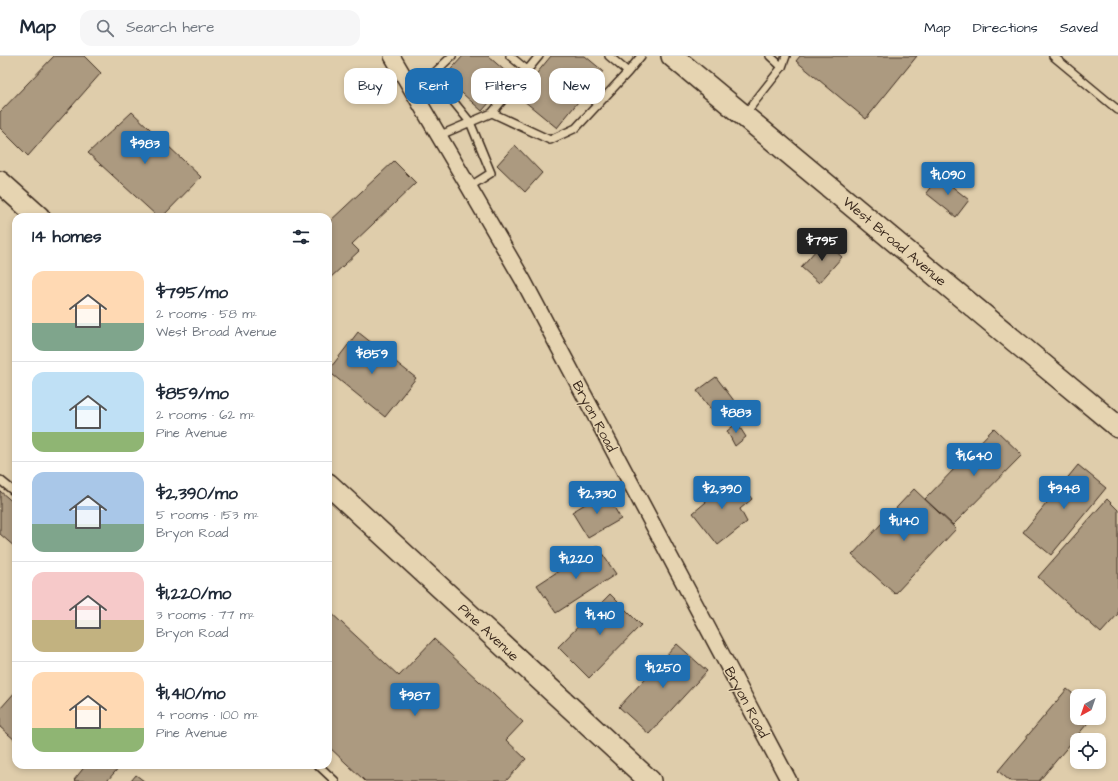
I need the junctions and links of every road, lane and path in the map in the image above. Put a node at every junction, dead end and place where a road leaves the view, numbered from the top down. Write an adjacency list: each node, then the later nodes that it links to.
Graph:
1 (392, 56): 16 (street, Bryon Road)
2 (452, 56): 12 (lane)
3 (510, 56): 13 (lane)
4 (539, 56): 14 (lane)
5 (609, 56): 15 (lane)
6 (641, 56): 15 (lane)
7 (672, 56): 22 (main road, West Broad Avenue)
8 (770, 56): 11 (lane)
9 (786, 56): 11 (lane)
10 (1053, 56): 20 (lane)
11 (782, 67): 22 (lane)
12 (439, 68)
13 (525, 68)
14 (529, 68)
15 (628, 72): 21 (lane)
16 (405, 79)
17 (420, 104): 24 (street, Bryon Road)
18 (455, 104): 23 (lane)
19 (499, 104): 21 (lane)
20 (1118, 110)
21 (492, 113): 23 (lane)
22 (743, 116): 28 (main road, West Broad Avenue)
23 (470, 122): 24 (lane); 26 (lane)
24 (438, 136): 26 (street, Bryon Road)
25 (0, 182): 27 (main road)
26 (469, 187): 35 (street, Bryon Road)
27 (35, 213)
28 (1118, 427)
29 (0, 480): 31 (lane)
30 (332, 488): 34 (main road, Pine Avenue)
31 (12, 490)
32 (322, 769): 33 (lane)
33 (335, 781)
34 (650, 781)
35 (788, 781)

